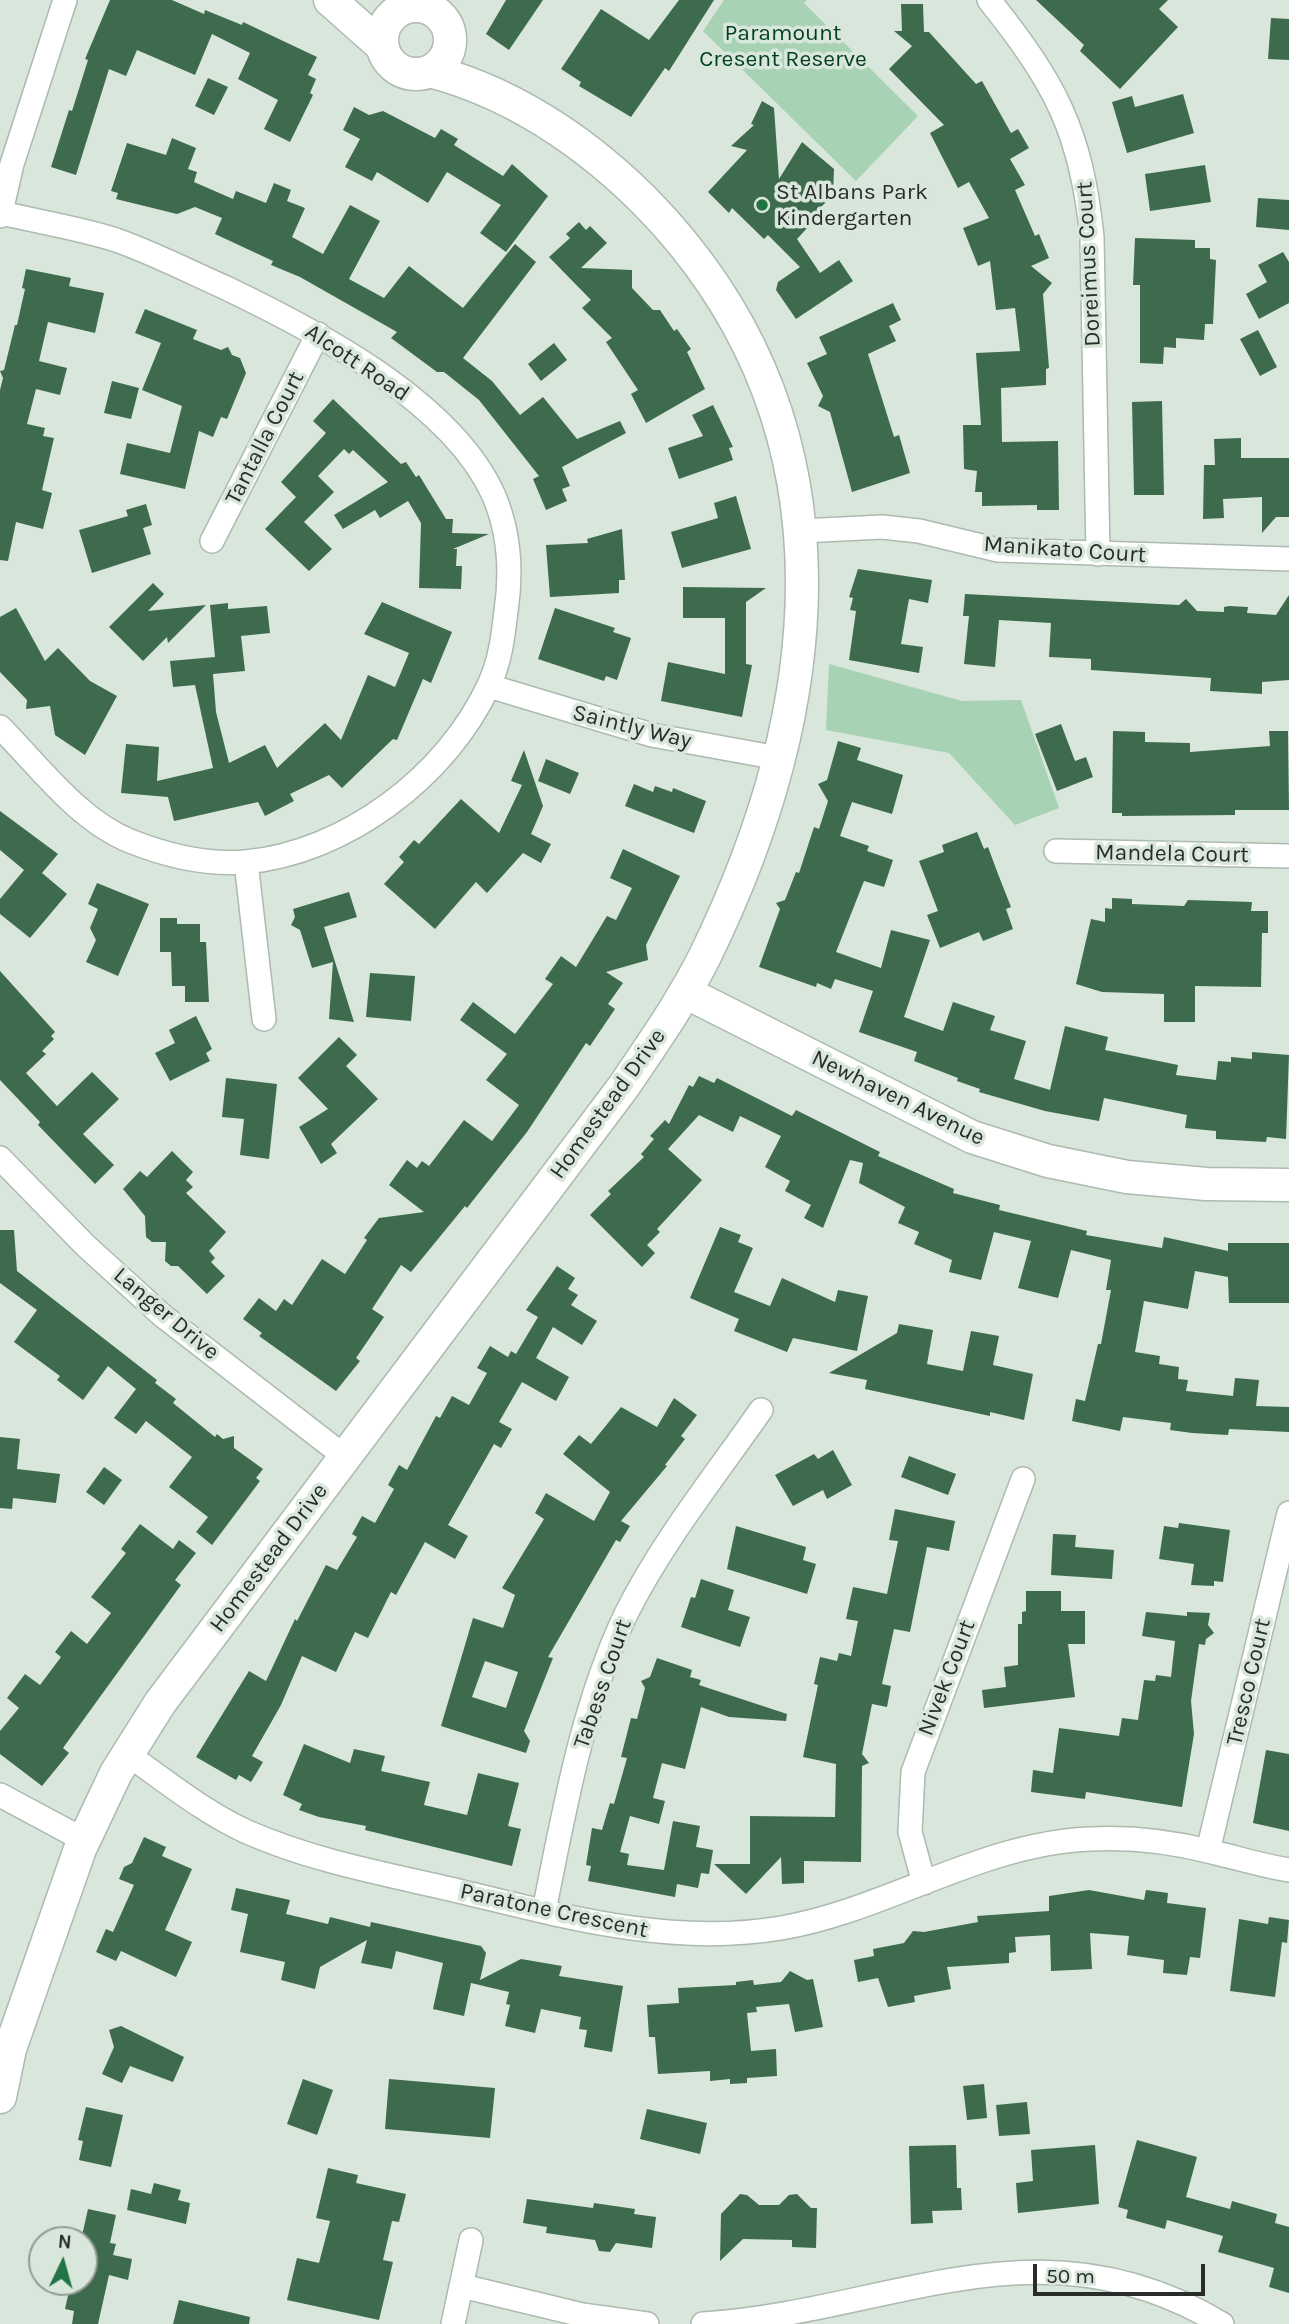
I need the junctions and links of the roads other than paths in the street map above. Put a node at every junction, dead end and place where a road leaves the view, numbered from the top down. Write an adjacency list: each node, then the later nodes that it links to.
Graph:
1 (65, 0): 10 (street)
2 (330, 0): 7 (street)
3 (337, 0): 5 (street)
4 (989, 0): 14 (street, Doreimus Court)
5 (410, 7): 6 (street); 7 (street)
6 (449, 22): 8 (street); 9 (street, Homestead Drive)
7 (383, 47): 8 (street)
8 (430, 71): 9 (street, Homestead Drive)
9 (495, 92): 12 (street, Homestead Drive)
10 (0, 214): 11 (street, Alcott Road)
11 (318, 334): 13 (street, Tantalla Court); 16 (street, Alcott Road)
12 (801, 531): 14 (street, Manikato Court); 18 (street, Homestead Drive)
13 (212, 541)
14 (1098, 554): 15 (street, Manikato Court)
15 (1289, 559)
16 (489, 686): 18 (street, Saintly Way); 21 (street, Alcott Road)
17 (0, 727): 21 (street, Alcott Road)
18 (778, 758): 22 (street, Homestead Drive)
19 (1056, 851): 20 (street, Mandela Court)
20 (1289, 856)
21 (246, 862): 23 (street)
22 (685, 992): 25 (street, Newhaven Avenue); 27 (street, Homestead Drive)
23 (264, 1019)
24 (0, 1158): 27 (street, Langer Drive)
25 (1289, 1185)
26 (761, 1410): 36 (street, Tabess Court)
27 (344, 1455): 30 (street, Homestead Drive)
28 (1023, 1479): 35 (street, Nivek Court)
29 (1289, 1513): 33 (street, Tresco Court)
30 (127, 1754): 32 (street, Homestead Drive); 36 (street, Paratone Crescent)
31 (0, 1795): 32 (street)
32 (83, 1840): 37 (street, Homestead Drive)
33 (1208, 1850): 34 (street, Paratone Crescent); 35 (street, Paratone Crescent)
34 (1289, 1870)
35 (924, 1883): 36 (street, Paratone Crescent)
36 (544, 1911)
37 (0, 2097)
38 (471, 2240): 39 (street)
39 (462, 2286): 40 (street); 41 (street)
40 (453, 2324)
41 (647, 2324)
42 (703, 2324): 43 (street)
43 (1222, 2324)

